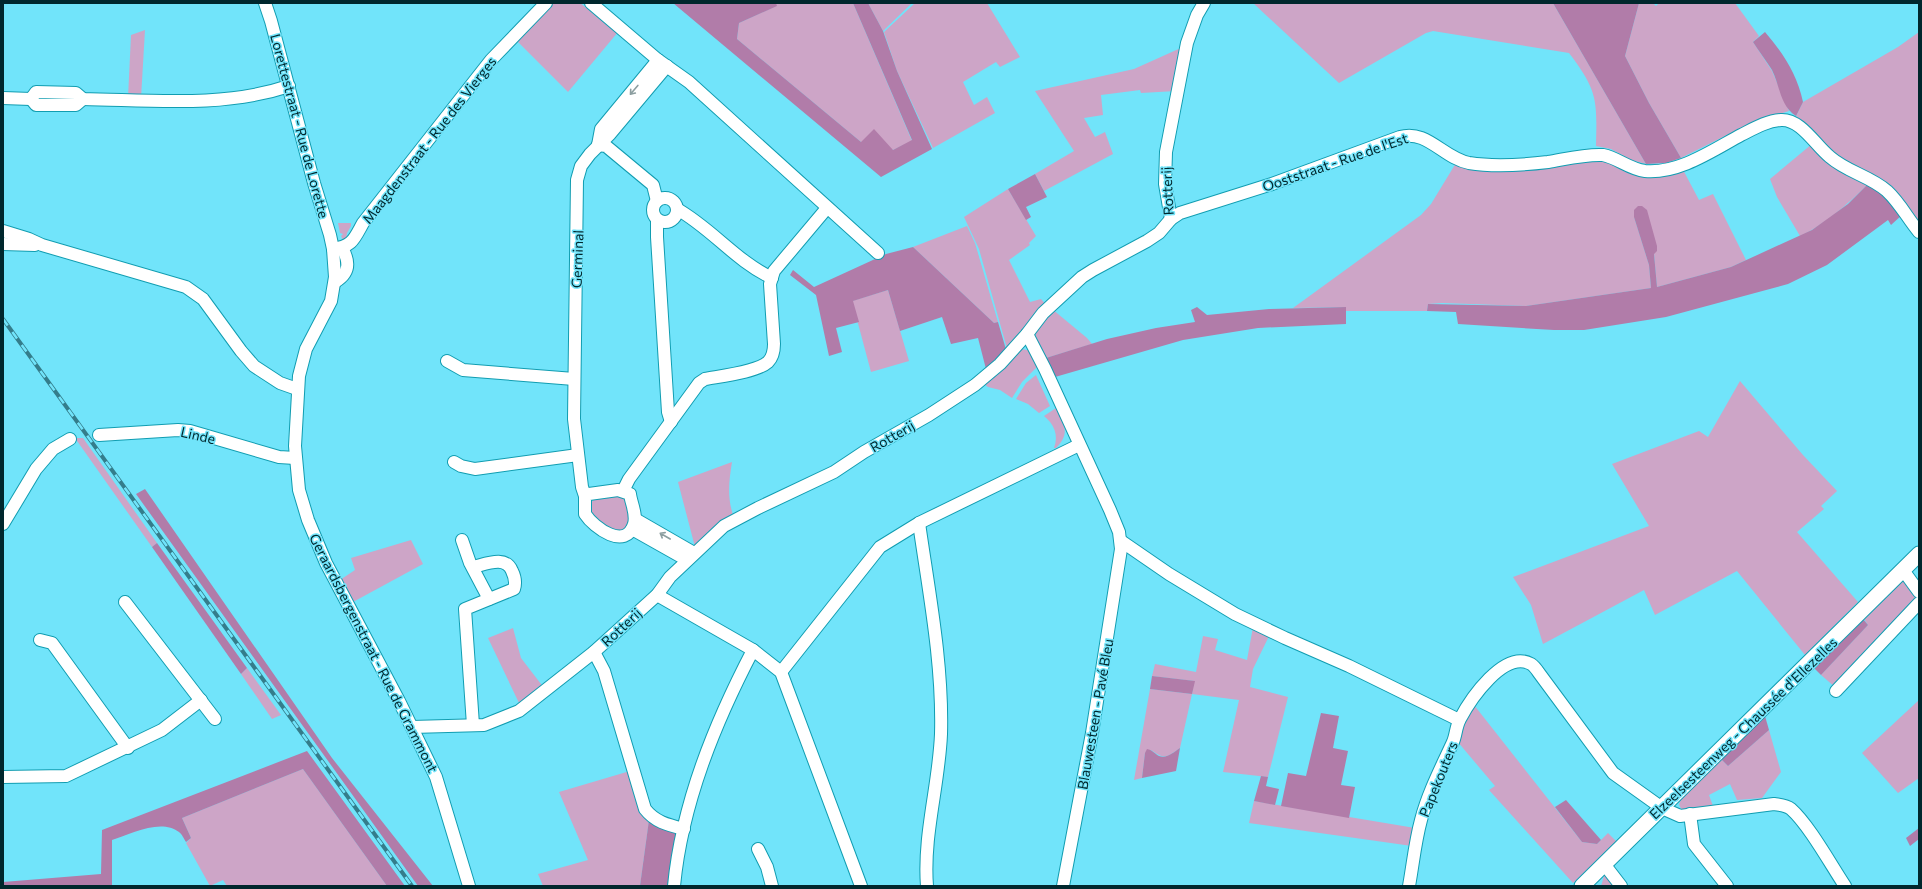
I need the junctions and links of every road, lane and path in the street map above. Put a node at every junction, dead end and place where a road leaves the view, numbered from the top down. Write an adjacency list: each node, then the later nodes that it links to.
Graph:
1 (265, 3): 6 (street, Lorettestraat - Rue de Lorette)
2 (546, 3): 18 (street, Maagdenstraat - Rue des Vierges)
3 (591, 3): 5 (street)
4 (1204, 3): 12 (street, Rotterij)
5 (663, 63): 8 (street, Germinal); 10 (street)
6 (288, 86): 7 (street); 18 (street, Lorettestraat - Rue de Lorette)
7 (3, 98)
8 (598, 145): 9 (street); 23 (street, Germinal)
9 (657, 201): 11 (street); 13 (street)
10 (827, 208): 19 (street); 20 (street)
11 (677, 209): 13 (street); 20 (street)
12 (1171, 219): 15 (street, Ooststraat - Rue de l'Est); 21 (street, Rotterij)
13 (657, 220): 25 (street)
14 (3, 231): 17 (street)
15 (1919, 232)
16 (3, 244): 17 (street)
17 (42, 245): 24 (street)
18 (338, 248): 24 (street, Geraardsbergenstraat - Rue de Grammont)
19 (878, 253)
20 (772, 278): 25 (street)
21 (1027, 334): 28 (street); 40 (street, Rotterij)
22 (447, 360): 23 (street)
23 (574, 379): 29 (street, Germinal)
24 (297, 389): 30 (street, Geraardsbergenstraat - Rue de Grammont)
25 (671, 422): 32 (street)
26 (99, 435): 30 (street, Linde)
27 (70, 439): 35 (street)
28 (1079, 444): 34 (street); 38 (street)
29 (578, 455): 31 (street); 33 (street, Germinal)
30 (295, 458): 57 (street, Geraardsbergenstraat - Rue de Grammont)
31 (454, 462)
32 (623, 491): 33 (street); 36 (street)
33 (585, 496): 36 (street, Germinal)
34 (919, 523): 51 (street); 70 (street)
35 (3, 524)
36 (634, 524): 40 (street)
37 (462, 540): 41 (street)
38 (1121, 541): 55 (street); 71 (street, Blauwesteen - Pavé Bleu)
39 (1919, 554): 42 (main road, Elzeelsesteenweg - Chaussée d'Ellezelles)
40 (691, 556): 44 (street, Rotterij)
41 (473, 567): 45 (street); 45 (street)
42 (1903, 570): 43 (street); 60 (main road, Elzeelsesteenweg - Chaussée d'Ellezelles)
43 (1919, 592)
44 (657, 595): 49 (street); 50 (street, Rotterij)
45 (489, 599): 56 (street)
46 (125, 602): 53 (street)
47 (1919, 603): 52 (street)
48 (40, 640): 58 (street)
49 (753, 650): 51 (street); 62 (street)
50 (594, 652): 56 (street, Rotterij); 62 (street)
51 (781, 672): 69 (street)
52 (1836, 692)
53 (200, 700): 54 (street); 58 (street)
54 (215, 719)
55 (1459, 720): 60 (street); 72 (street, Papekouters)
56 (473, 725): 57 (street, Rotterij)
57 (412, 727): 66 (street, Geraardsbergenstraat - Rue de Grammont)
58 (128, 748): 59 (street)
59 (3, 777)
60 (1662, 808): 61 (street); 64 (main road, Elzeelsesteenweg - Chaussée d'Ellezelles)
61 (1690, 814): 74 (street); 75 (street)
62 (684, 829): 67 (street)
63 (758, 849): 68 (street)
64 (1604, 864): 65 (street); 73 (main road, Elzeelsesteenweg - Chaussée d'Ellezelles)
65 (1620, 884)
66 (469, 886)
67 (674, 886)
68 (772, 886)
69 (861, 886)
70 (927, 886)
71 (1063, 886)
72 (1409, 886)
73 (1582, 886)
74 (1727, 886)
75 (1845, 886)

